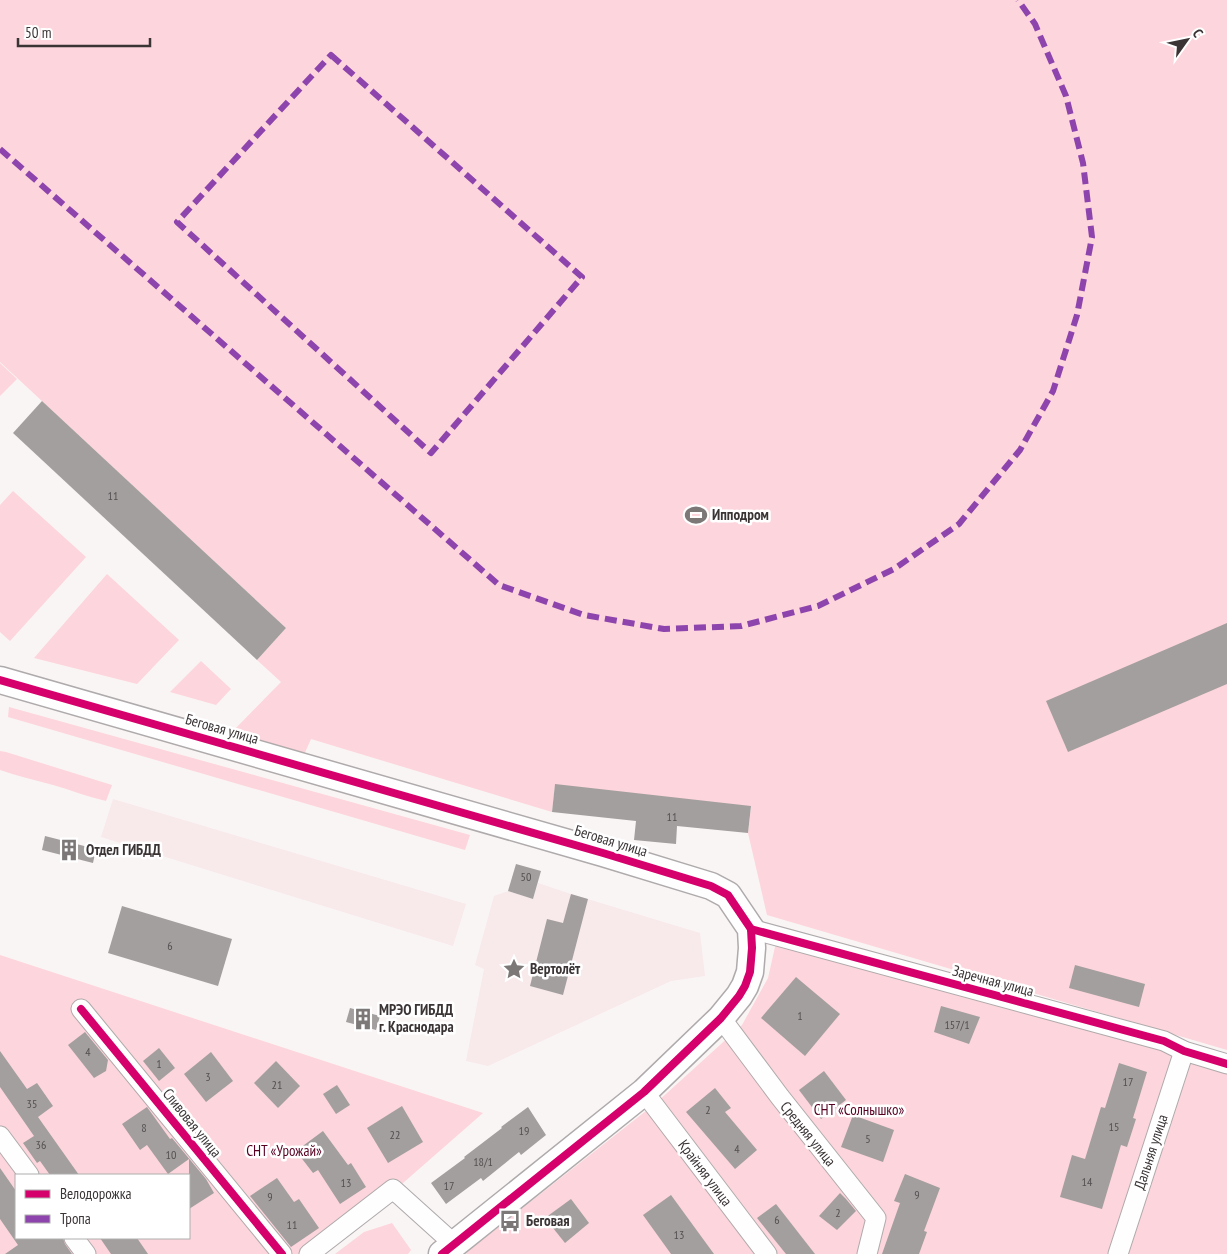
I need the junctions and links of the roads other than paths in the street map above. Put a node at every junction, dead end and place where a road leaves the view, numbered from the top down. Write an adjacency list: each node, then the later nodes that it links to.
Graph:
1 (0, 680): 2 (street, Беговая улица)
2 (751, 929): 4 (street); 5 (street, Заречная улица)
3 (80, 1010): 13 (street, Сливовая улица)
4 (721, 1018): 7 (street); 16 (street, Средняя улица)
5 (1184, 1051): 6 (street, Заречная улица); 17 (street, Дальняя улица)
6 (1227, 1064)
7 (644, 1092): 11 (street); 15 (street, Крайняя улица)
8 (0, 1136): 9 (street)
9 (28, 1174)
10 (75, 1239): 12 (street)
11 (448, 1249): 14 (street)
12 (86, 1254)
13 (282, 1254)
14 (308, 1254)
15 (767, 1254)
16 (867, 1254)
17 (1118, 1254)

